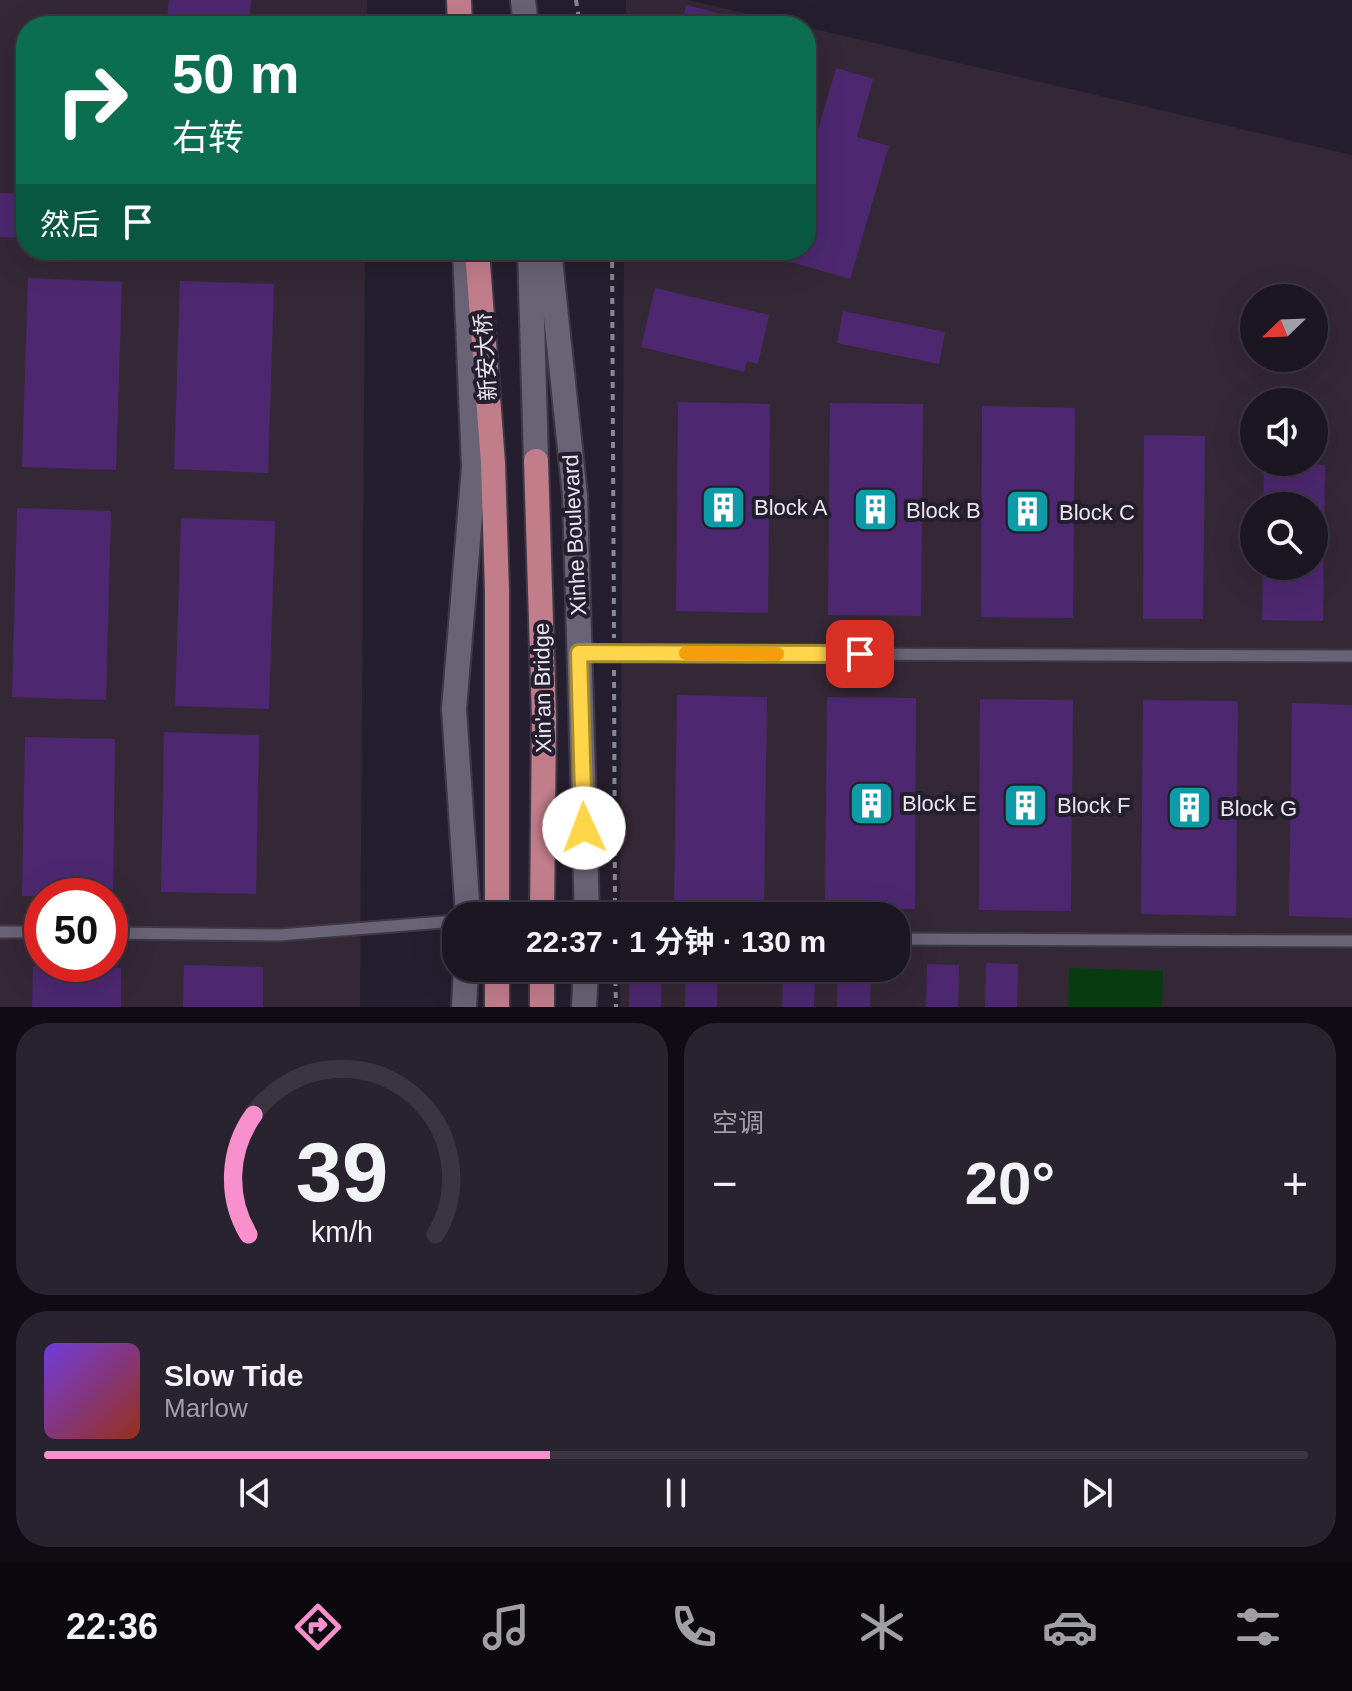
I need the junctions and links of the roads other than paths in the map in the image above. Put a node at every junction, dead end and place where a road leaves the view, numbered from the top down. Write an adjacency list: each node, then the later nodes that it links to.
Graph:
1 (465, 260): 9 (main road)
2 (478, 260): 6 (main road, 新安大桥)
3 (530, 260): 5 (main road, 新安大桥)
4 (550, 260): 7 (main road, Xinhe Boulevard)
5 (536, 461): 11 (main road, Xin'an Bridge)
6 (493, 463): 10 (main road, Xin'an Bridge)
7 (579, 653): 8 (lane); 12 (main road, Xinhe Boulevard)
8 (1352, 656)
9 (467, 902)
10 (497, 902)
11 (542, 902)
12 (587, 902)
13 (442, 922): 16 (lane)
14 (0, 932): 15 (lane)
15 (24, 932)
16 (128, 933)
17 (910, 939): 18 (lane)
18 (1352, 941)
19 (465, 982): 23 (main road)
20 (497, 982): 24 (main road)
21 (542, 982): 25 (main road)
22 (585, 982): 26 (main road)
23 (464, 1007)
24 (497, 1007)
25 (542, 1007)
26 (584, 1007)

